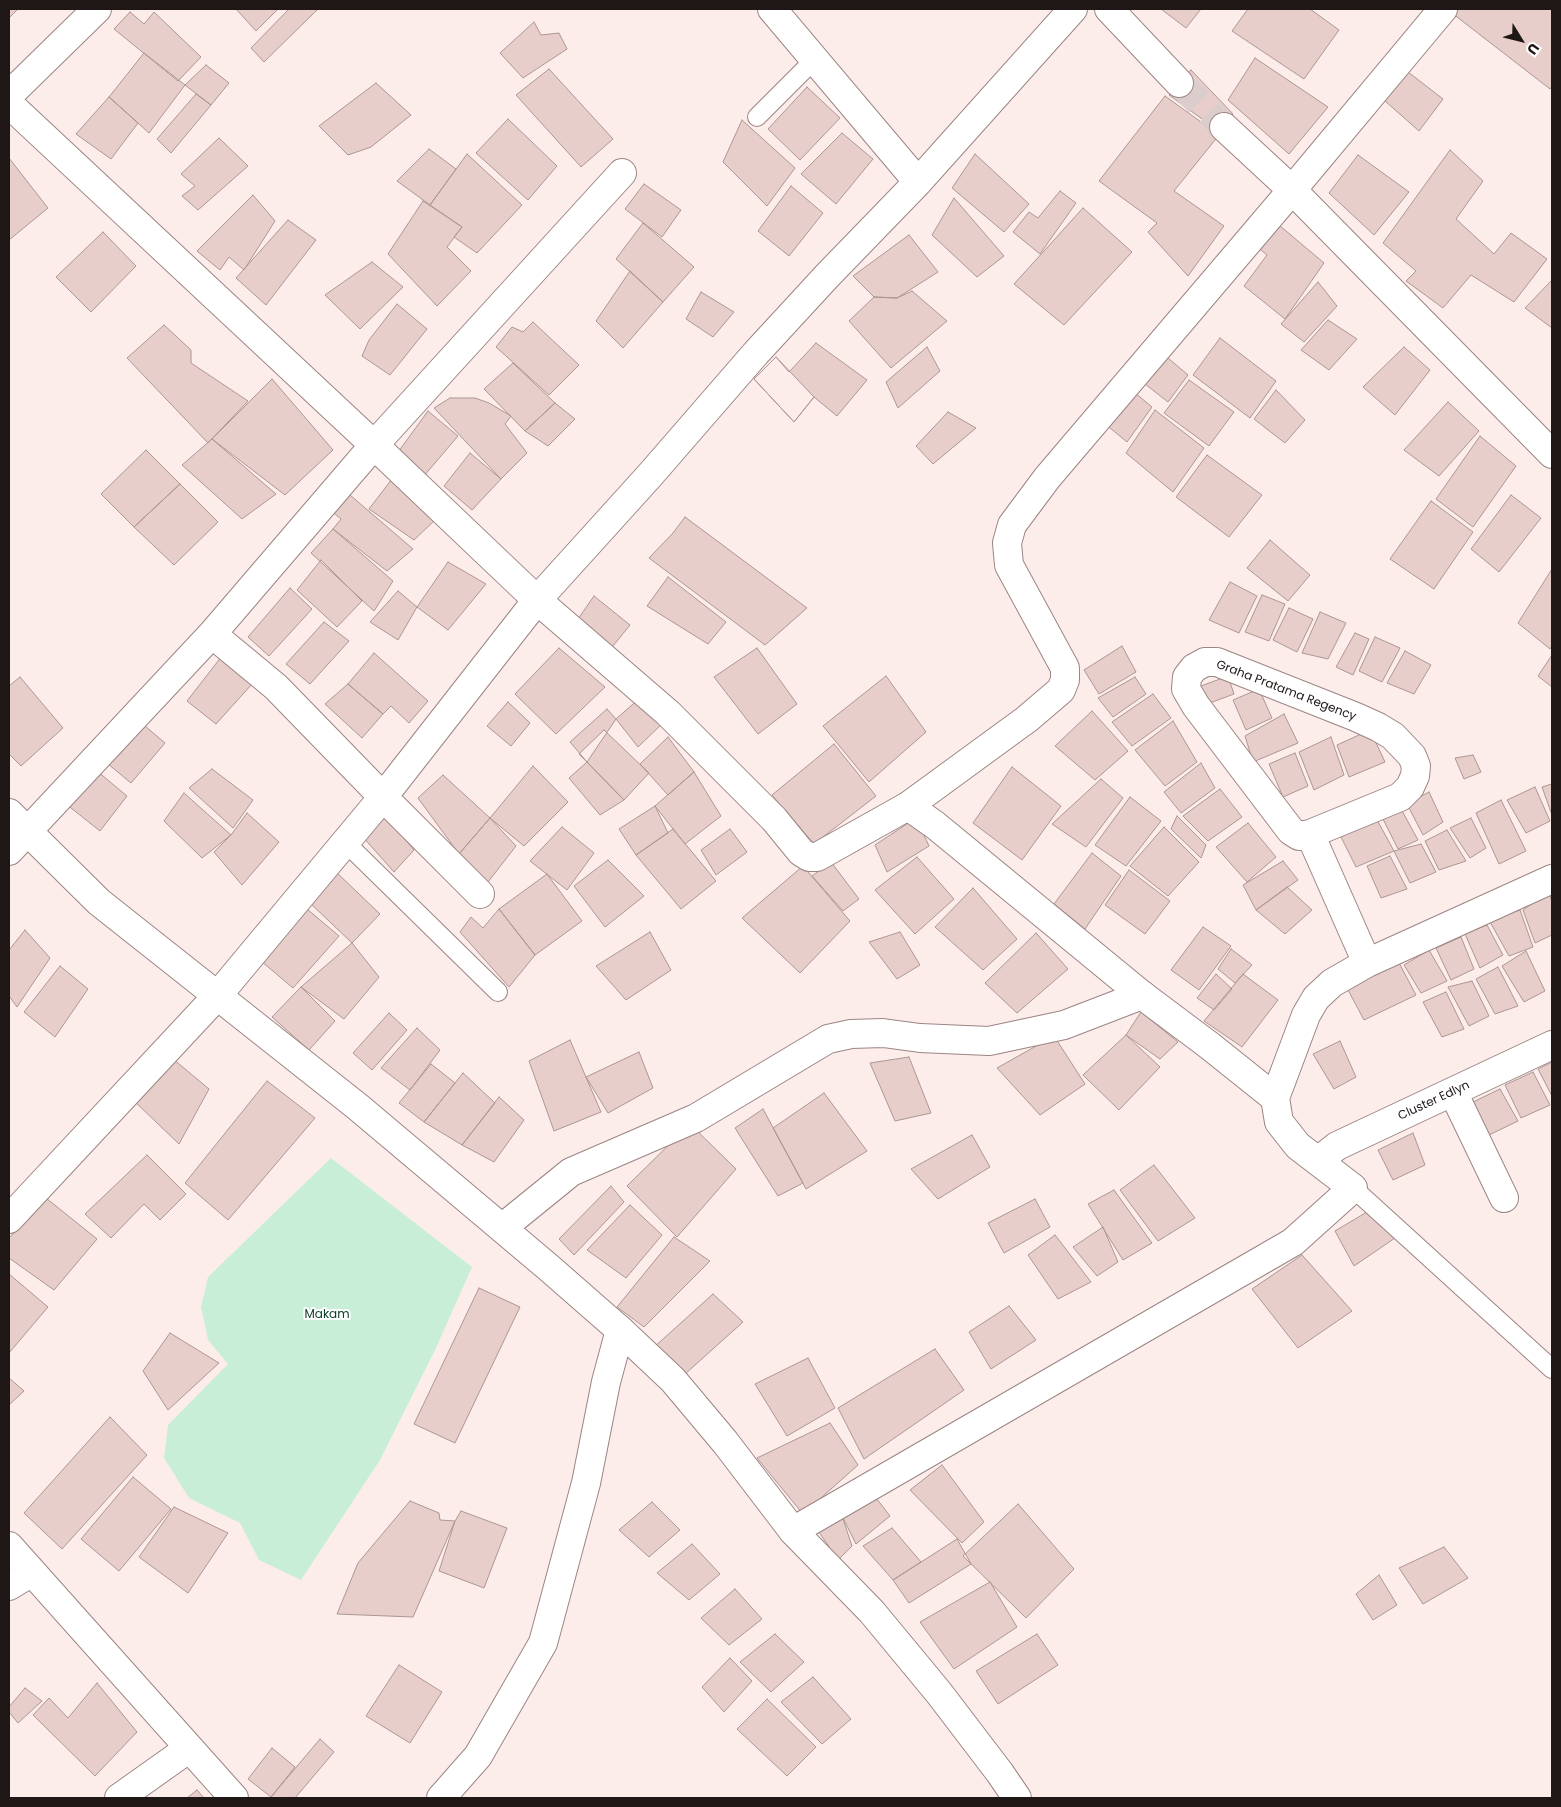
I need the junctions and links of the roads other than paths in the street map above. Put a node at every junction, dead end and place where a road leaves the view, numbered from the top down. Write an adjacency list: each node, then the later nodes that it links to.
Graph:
1 (97, 9): 8 (street)
2 (772, 9): 6 (street)
3 (1073, 9): 13 (street)
4 (1110, 9): 7 (street)
5 (1443, 9): 14 (street)
6 (814, 60): 10 (lane); 13 (street)
7 (1179, 84)
8 (9, 95)
9 (9, 104): 15 (street)
10 (757, 118)
11 (1224, 126): 14 (street)
12 (622, 173): 15 (street)
13 (918, 182): 17 (street)
14 (1292, 190): 16 (street); 20 (street)
15 (374, 445): 17 (street); 18 (street)
16 (1552, 454)
17 (537, 600): 19 (street); 20 (street)
18 (212, 634): 19 (street); 21 (street)
19 (383, 797): 23 (street); 25 (street)
20 (908, 806): 29 (street)
21 (15, 832): 28 (street)
22 (1310, 834): 22 (street, Graha Pratama Regency); 26 (street)
23 (345, 842): 27 (lane); 28 (street)
24 (1552, 879): 26 (street)
25 (480, 894)
26 (1367, 963): 32 (street)
27 (498, 992)
28 (218, 995): 36 (street); 37 (street)
29 (1142, 995): 32 (street); 37 (street)
30 (1552, 1045): 31 (street, Cluster Edlyn)
31 (1453, 1092): 33 (street, Cluster Edlyn); 35 (street)
32 (1275, 1098): 33 (street)
33 (1318, 1161): 34 (street)
34 (1353, 1188): 39 (lane); 40 (street)
35 (1504, 1198)
36 (9, 1219)
37 (502, 1228): 38 (street)
38 (620, 1330): 40 (street); 47 (street)
39 (1552, 1369)
40 (792, 1530): 48 (street)
41 (9, 1546): 42 (street)
42 (32, 1572): 43 (street); 44 (street)
43 (9, 1586)
44 (188, 1749): 45 (street); 46 (street)
45 (119, 1798)
46 (234, 1798)
47 (441, 1798)
48 (1017, 1798)

